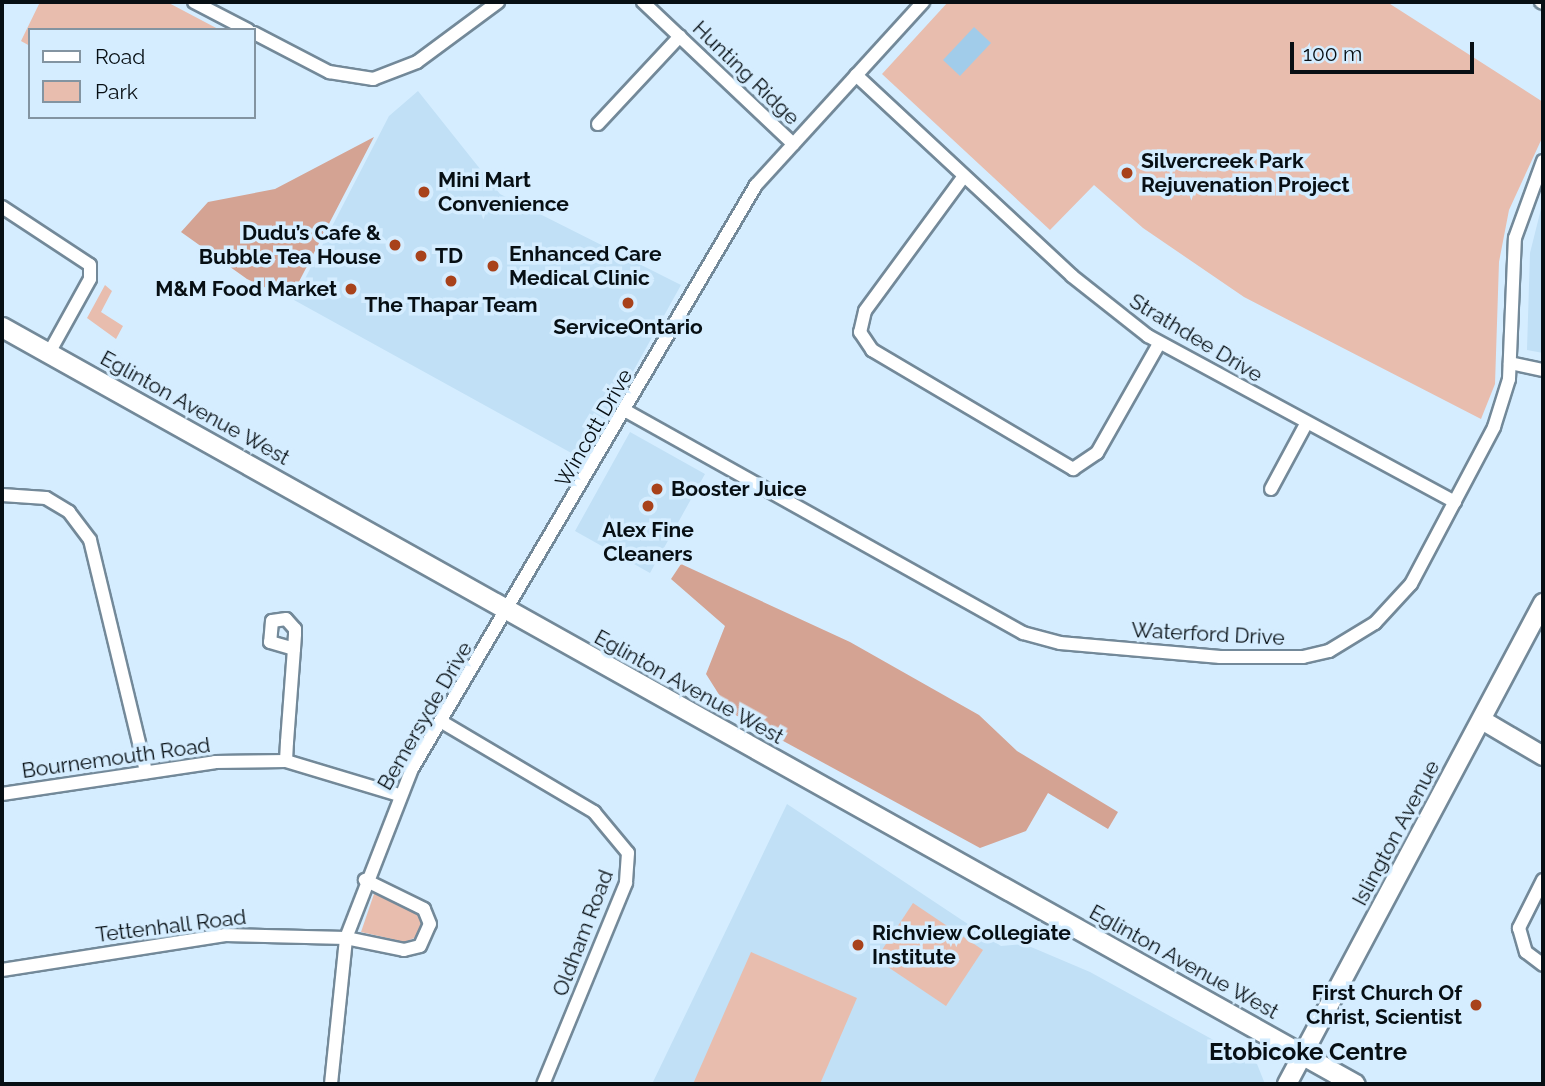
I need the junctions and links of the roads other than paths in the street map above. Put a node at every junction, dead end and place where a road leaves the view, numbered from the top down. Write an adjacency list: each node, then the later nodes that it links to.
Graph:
1 (194, 2): 5 (street)
2 (498, 2): 6 (street)
3 (643, 2): 7 (street, Hunting Ridge)
4 (923, 2): 8 (street, Wincott Drive)
5 (244, 28)
6 (256, 34)
7 (680, 36): 9 (street); 10 (street, Hunting Ridge)
8 (856, 75): 10 (street, Wincott Drive); 12 (street, Strathdee Drive)
9 (598, 124)
10 (793, 144): 19 (street, Wincott Drive)
11 (1543, 161): 17 (street, Waterford Drive)
12 (964, 176): 15 (street, Strathdee Drive); 15 (street)
13 (2, 207): 16 (street)
14 (2, 327): 16 (main road, Eglinton Avenue West)
15 (1159, 344): 20 (street, Strathdee Drive)
16 (49, 354): 25 (main road, Eglinton Avenue West)
17 (1510, 363): 18 (street); 23 (street, Waterford Drive)
18 (1543, 370)
19 (626, 411): 23 (street, Waterford Drive); 25 (street, Wincott Drive)
20 (1306, 424): 21 (street); 23 (street, Strathdee Drive)
21 (1271, 489)
22 (2, 495): 31 (street)
23 (1455, 502)
24 (1543, 603): 27 (main road, Islington Avenue)
25 (508, 613): 28 (street, Bemersyde Drive); 39 (main road, Eglinton Avenue West)
26 (294, 649): 30 (street)
27 (1482, 720): 29 (main road); 39 (main road, Islington Avenue)
28 (442, 722): 33 (street, Bemersyde Drive); 41 (street, Oldham Road)
29 (1543, 756)
30 (286, 761): 31 (street, Bournemouth Road); 33 (street, Bournemouth Road)
31 (146, 772): 32 (street, Bournemouth Road)
32 (2, 794)
33 (399, 795): 34 (street, Bemersyde Drive)
34 (365, 880): 36 (street, Bemersyde Drive); 36 (street)
35 (1543, 880): 37 (street)
36 (346, 938): 38 (street, Tettenhall Road); 40 (street, Bemersyde Drive)
37 (1543, 965)
38 (2, 970)
39 (1303, 1054): 42 (main road, Islington Avenue); 43 (main road, Eglinton Avenue West)
40 (331, 1084)
41 (543, 1084)
42 (1287, 1084)
43 (1355, 1084)

